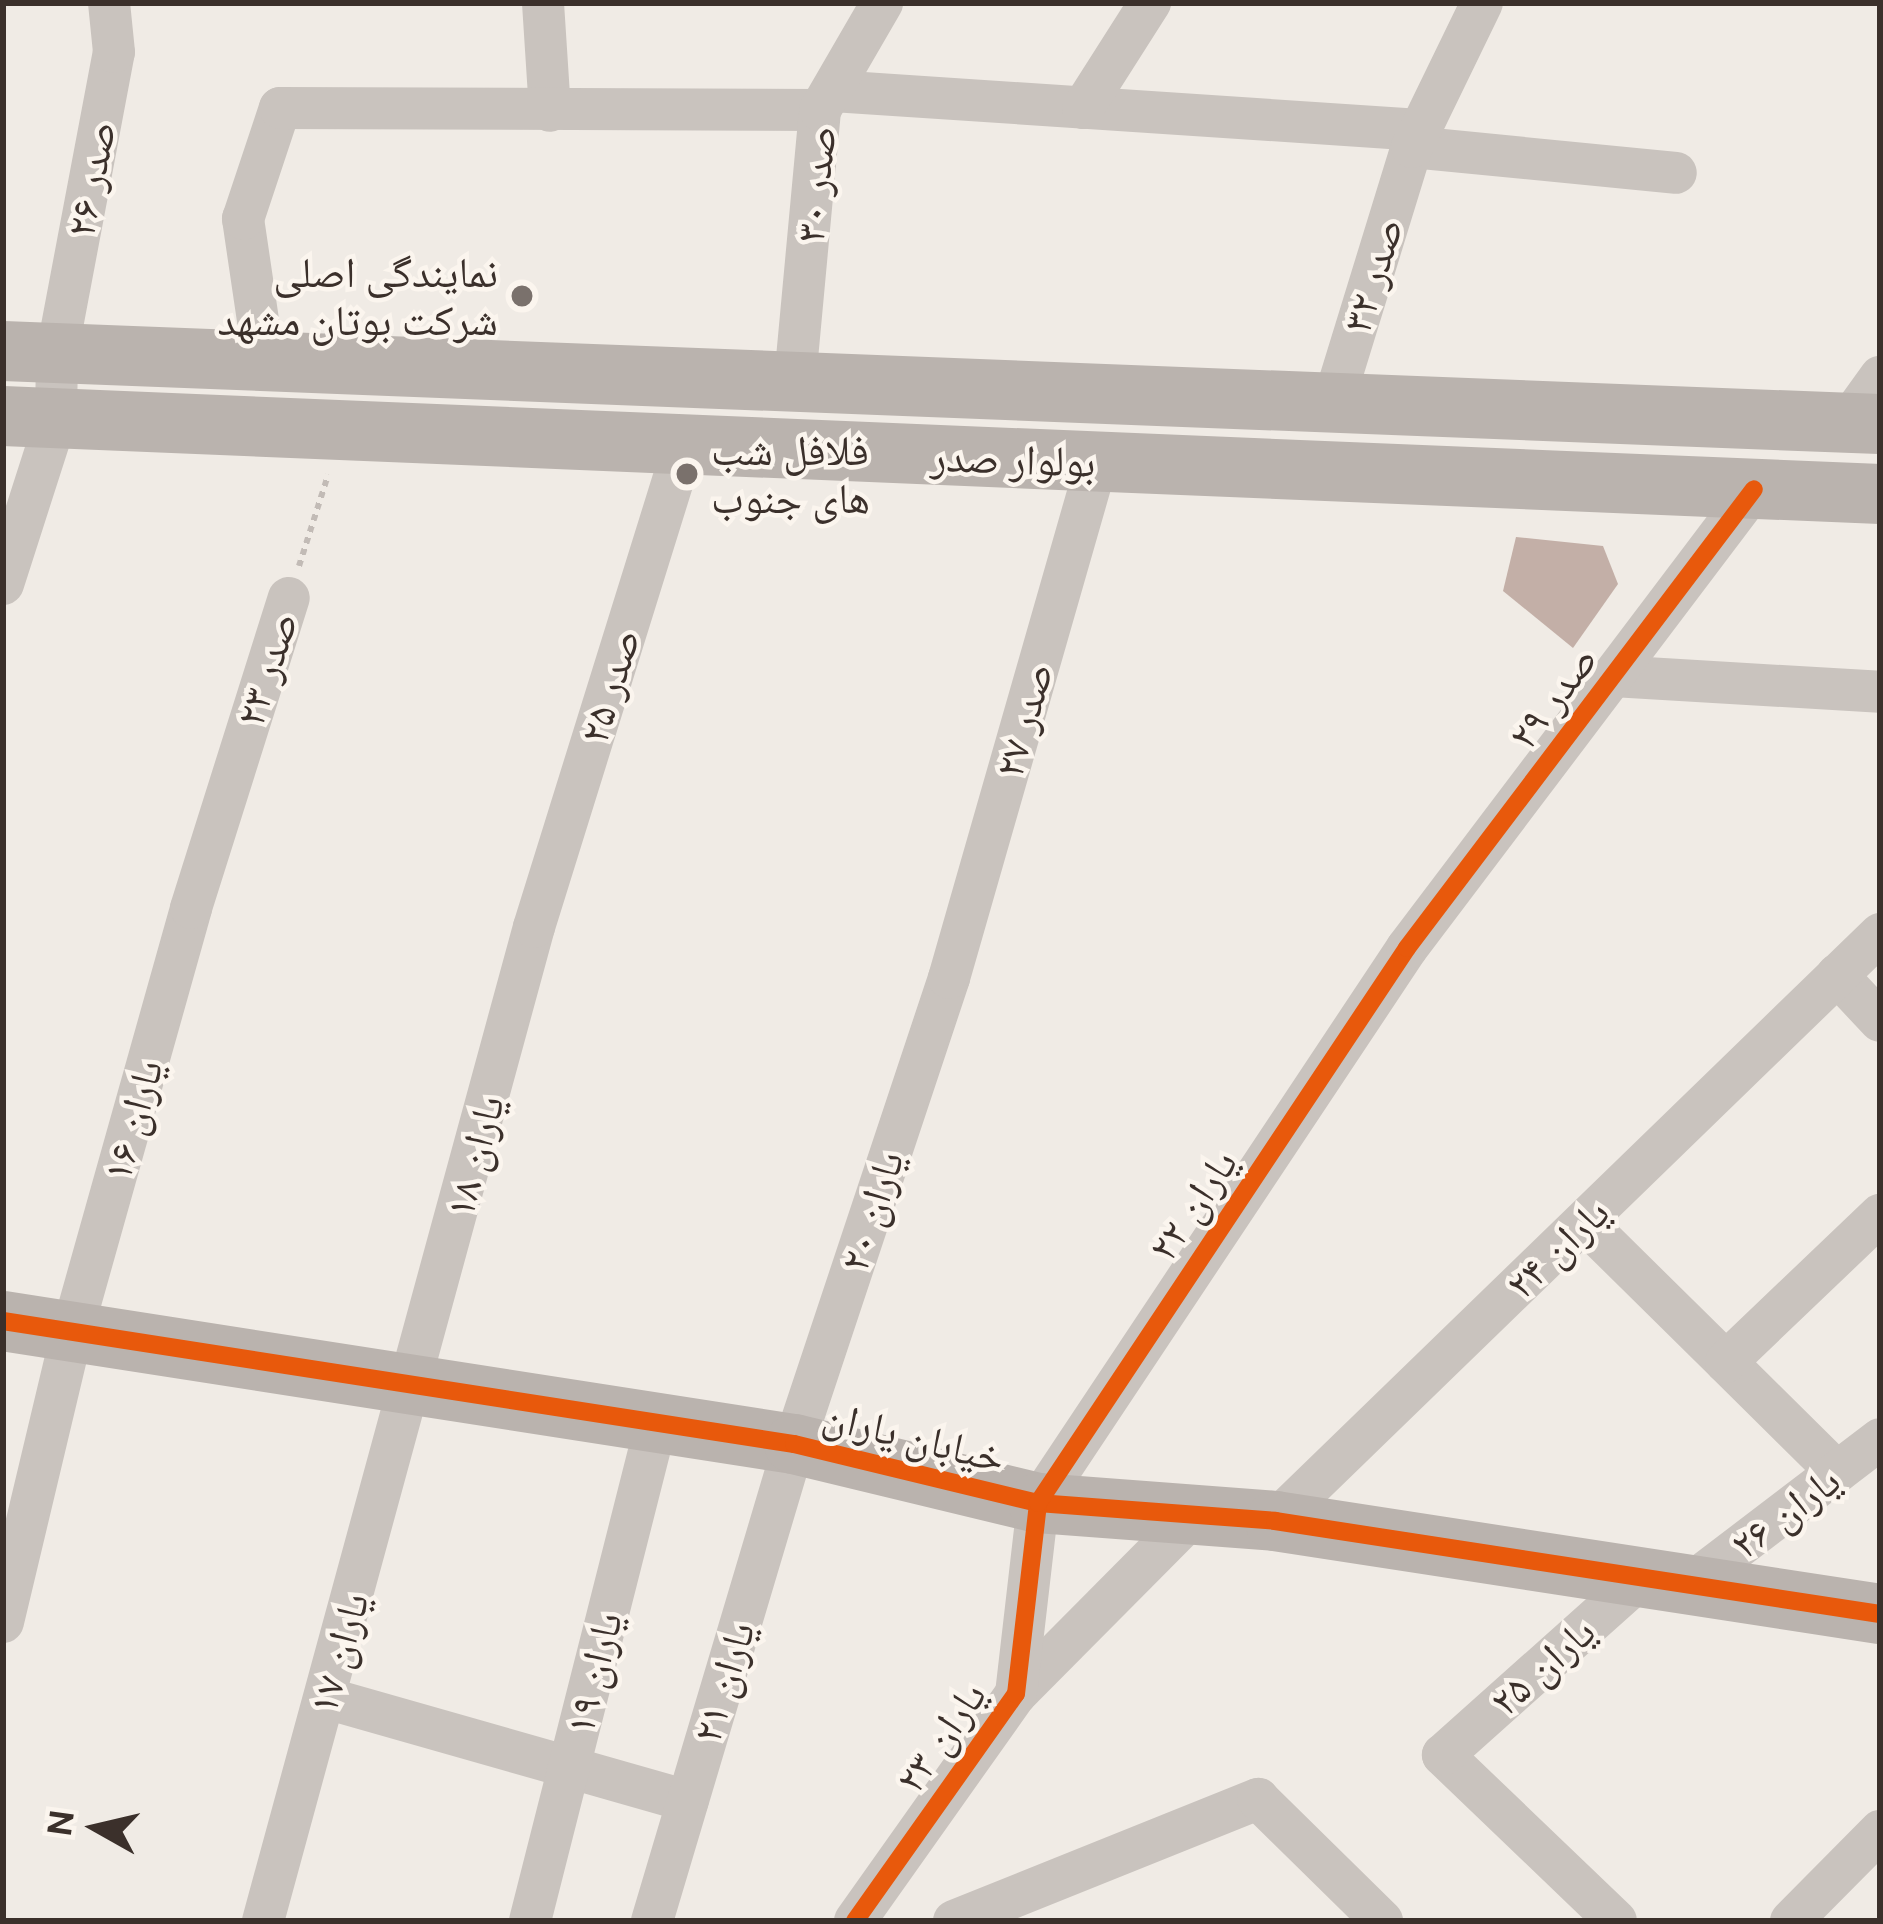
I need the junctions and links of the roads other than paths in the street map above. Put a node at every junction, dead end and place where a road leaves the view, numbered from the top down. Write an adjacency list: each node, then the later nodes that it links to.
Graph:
1 (109, 3): 11 (street, صدر ۲۶)
2 (543, 3): 8 (street)
3 (882, 3): 6 (street, صدر ۳۰)
4 (1150, 3): 7 (street)
5 (1482, 3): 9 (street, صدر ۳۲)
6 (827, 100): 7 (street); 8 (street); 13 (street, صدر ۳۰)
7 (1083, 108): 9 (street)
8 (550, 111): 12 (street)
9 (1416, 139): 10 (street); 14 (street, صدر ۳۲)
10 (1676, 173)
11 (30, 352): 12 (main road, بولوار صدر); 16 (street, صدر ۲۶)
12 (264, 361): 13 (main road, بولوار صدر)
13 (795, 380): 14 (main road, بولوار صدر)
14 (1333, 403): 15 (main road, بولوار صدر)
15 (1869, 408)
16 (30, 418): 17 (main road, بولوار صدر); 21 (street, صدر ۲۶)
17 (683, 445): 18 (main road, بولوار صدر); 26 (street, صدر ۲۵)
18 (1096, 462): 19 (main road, بولوار صدر); 30 (street, صدر ۲۷)
19 (1754, 489): 20 (main road, بولوار صدر); 23 (street, صدر ۲۹)
20 (1880, 494)
21 (3, 584)
22 (289, 598): 25 (street, صدر ۲۳)
23 (1613, 676): 24 (street); 28 (street, صدر ۲۹)
24 (1880, 692)
25 (191, 908): 35 (street, یاران ۱۶)
26 (534, 927): 37 (street, یاران ۱۸)
27 (1880, 934): 29 (street, یاران ۲۴)
28 (1407, 948): 42 (street, یاران ۲۲)
29 (1838, 975): 31 (street); 33 (street, یاران ۲۴)
30 (949, 978): 40 (street, یاران ۲۰)
31 (1880, 1021)
32 (1880, 1215): 36 (street)
33 (1584, 1222): 36 (street); 44 (street, یاران ۲۴)
34 (3, 1321): 35 (main road, خیابان یاران)
35 (72, 1332): 37 (main road, خیابان یاران); 47 (street, یاران ۱۶)
36 (1726, 1362): 41 (street)
37 (413, 1385): 38 (main road, خیابان یاران); 49 (street, یاران ۱۷)
38 (656, 1424): 40 (main road, خیابان یاران); 50 (street, یاران ۱۹)
39 (1880, 1439): 41 (street, یاران ۲۶)
40 (794, 1444): 42 (main road, خیابان یاران); 51 (street, یاران ۲۱)
41 (1838, 1472): 45 (street, یاران ۲۶)
42 (1038, 1503): 43 (main road, خیابان یاران); 48 (street, یاران ۲۳)
43 (1195, 1514): 44 (main road, خیابان یاران); 48 (street, یاران ۲۳)
44 (1275, 1521): 45 (main road, خیابان یاران)
45 (1666, 1581): 46 (main road, خیابان یاران); 59 (street, یاران ۲۵)
46 (1880, 1614)
47 (3, 1622)
48 (1016, 1694): 56 (street, یاران ۲۳)
49 (326, 1698): 50 (street); 53 (street, یاران ۱۷)
50 (569, 1767): 51 (street); 54 (street, یاران ۱۹)
51 (688, 1801): 55 (street, یاران ۲۱)
52 (1880, 1831): 60 (street)
53 (263, 1921)
54 (530, 1921)
55 (652, 1921)
56 (855, 1921)
57 (954, 1921): 58 (street)
58 (1382, 1921)
59 (1616, 1921)
60 (1791, 1921)

